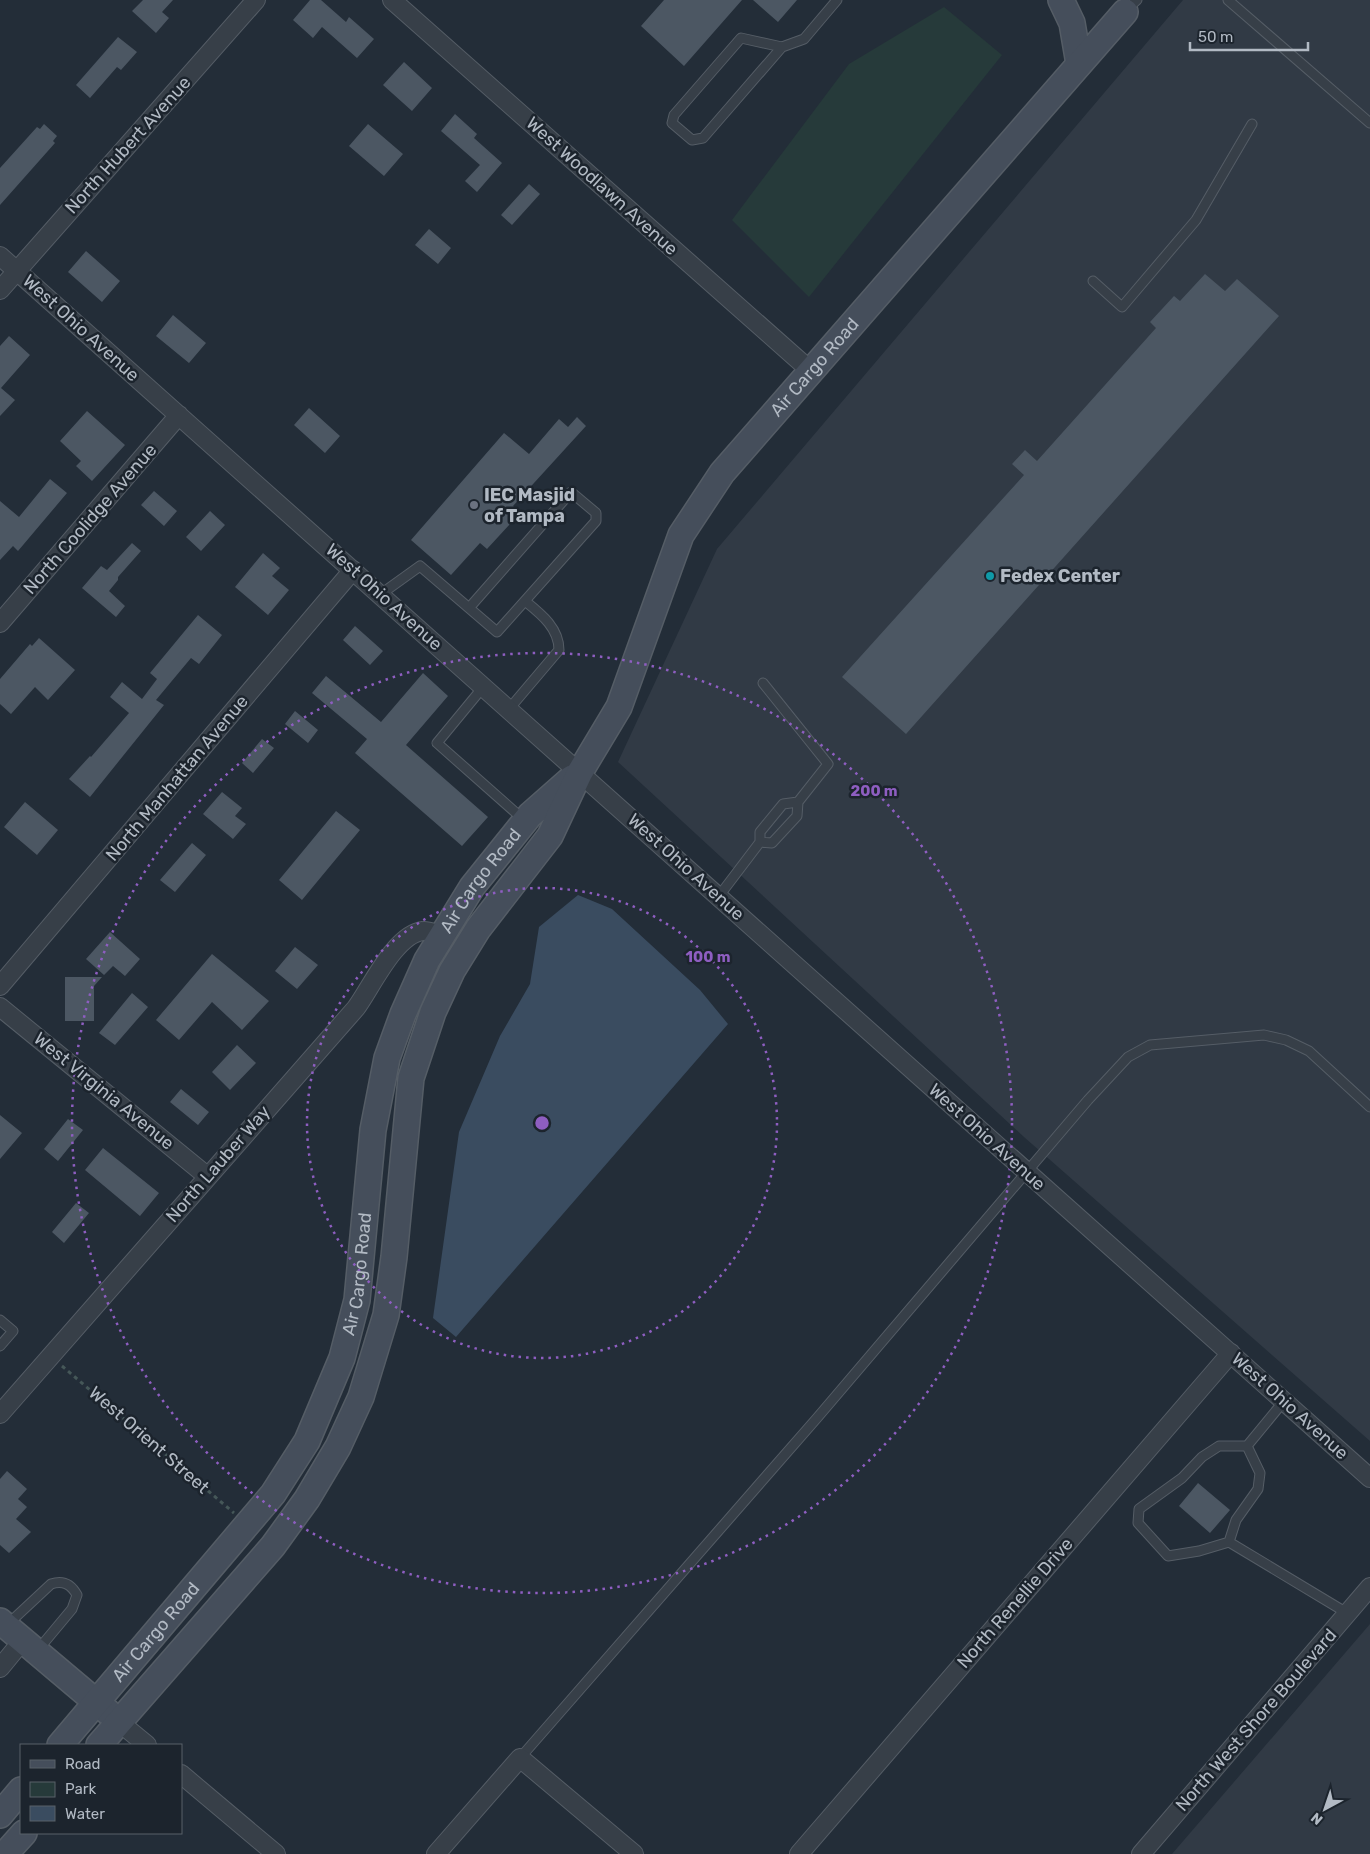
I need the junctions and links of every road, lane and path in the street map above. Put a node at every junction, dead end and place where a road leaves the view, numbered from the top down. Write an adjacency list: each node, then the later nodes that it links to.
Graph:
1 (256, 0): 12 (street, North Hubert Avenue)
2 (392, 0): 15 (street, West Woodlawn Avenue)
3 (837, 0): 7 (lane)
4 (1061, 0): 8 (street)
5 (1228, 0): 9 (lane)
6 (1124, 3): 8 (street, Air Cargo Road)
7 (782, 46): 7 (lane)
8 (1079, 64): 15 (street, Air Cargo Road)
9 (1370, 123)
10 (1252, 124): 13 (lane)
11 (0, 256): 12 (street, West Ohio Avenue)
12 (16, 271): 14 (street, North Hubert Avenue); 16 (street, West Ohio Avenue)
13 (1093, 281)
14 (0, 290)
15 (812, 372): 25 (street, Air Cargo Road)
16 (179, 415): 17 (street, West Ohio Avenue); 21 (street, North Coolidge Avenue)
17 (354, 570): 18 (street, West Ohio Avenue); 31 (street, North Manhattan Avenue)
18 (381, 594): 20 (lane); 23 (street, West Ohio Avenue)
19 (525, 601): 20 (lane); 20 (lane); 24 (lane)
20 (469, 608)
21 (0, 623)
22 (763, 683): 26 (lane)
23 (484, 686): 24 (street, West Ohio Avenue); 27 (lane)
24 (509, 709): 25 (street, West Ohio Avenue)
25 (580, 772): 27 (street, Air Cargo Road); 29 (street, West Ohio Avenue); 51 (street, Air Cargo Road)
26 (798, 802): 28 (lane); 28 (lane)
27 (525, 821): 30 (street, Air Cargo Road)
28 (760, 842): 29 (lane)
29 (719, 896): 34 (street, West Ohio Avenue)
30 (442, 935): 35 (street, North Lauber Way); 44 (street, Air Cargo Road)
31 (0, 986)
32 (0, 1007): 35 (street, West Virginia Avenue)
33 (1370, 1107): 34 (lane)
34 (1026, 1171): 38 (street, West Ohio Avenue); 55 (lane)
35 (208, 1176): 39 (street, North Lauber Way)
36 (0, 1320): 37 (lane)
37 (0, 1346)
38 (1231, 1353): 40 (street, West Ohio Avenue); 64 (street, North Renellie Drive)
39 (50, 1356): 41 (street, North Lauber Way); 44 (path, West Orient Street)
40 (1284, 1401): 42 (lane); 43 (street, West Ohio Avenue)
41 (0, 1414)
42 (1247, 1446): 45 (lane); 45 (lane)
43 (1370, 1478)
44 (248, 1525): 50 (street, Air Cargo Road)
45 (1229, 1542): 47 (lane)
46 (1370, 1586): 47 (street, North West Shore Boulevard)
47 (1347, 1613): 65 (street, North West Shore Boulevard)
48 (16, 1635): 48 (lane); 49 (street); 50 (street)
49 (0, 1668)
50 (96, 1702): 51 (street); 52 (street, Air Cargo Road)
51 (120, 1722): 53 (street, Air Cargo Road); 54 (street)
52 (61, 1744)
53 (101, 1744)
54 (146, 1744)
55 (520, 1758): 62 (street); 63 (street)
56 (182, 1775): 61 (street)
57 (20, 1791): 58 (street)
58 (0, 1815)
59 (23, 1834): 60 (street)
60 (6, 1854)
61 (276, 1854)
62 (436, 1854)
63 (634, 1854)
64 (799, 1854)
65 (1142, 1854)

